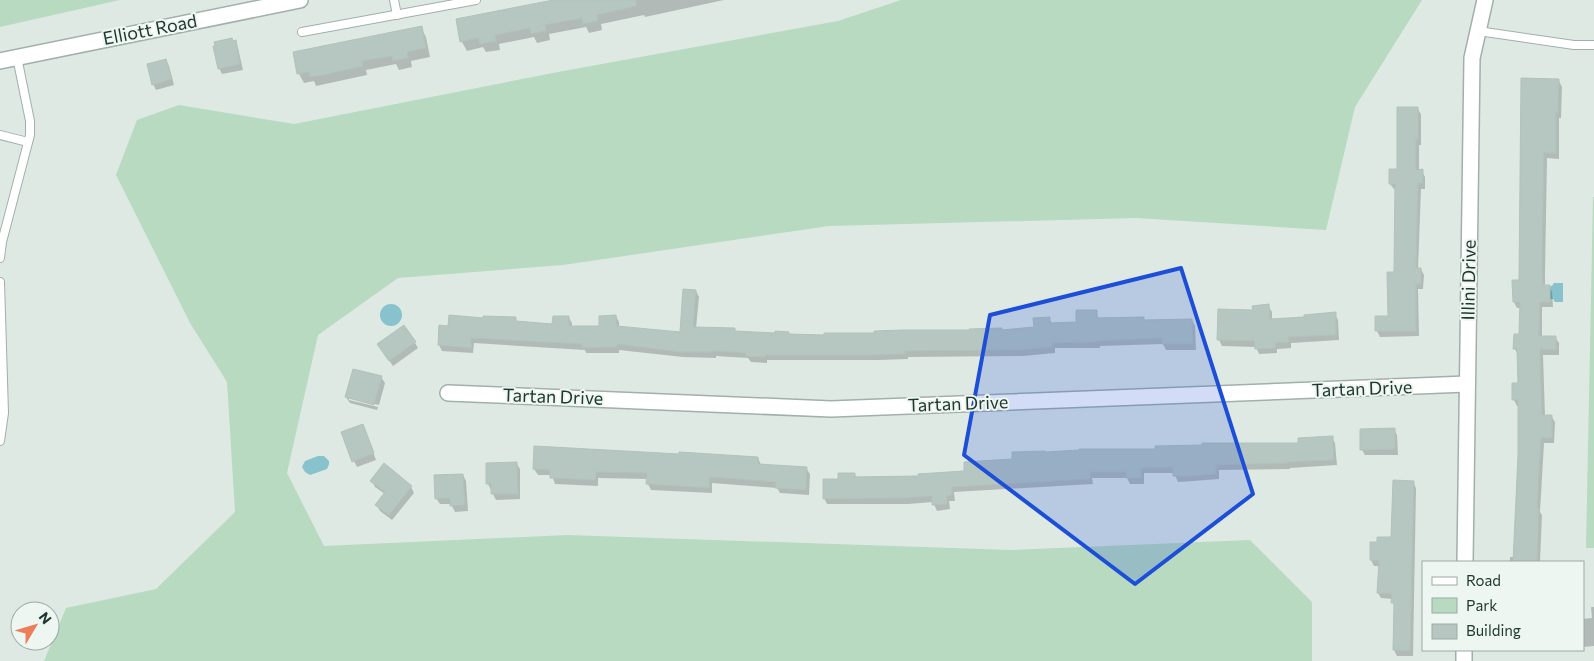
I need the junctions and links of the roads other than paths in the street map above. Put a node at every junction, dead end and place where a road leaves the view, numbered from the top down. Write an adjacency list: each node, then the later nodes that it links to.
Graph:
1 (300, 0): 9 (street, Elliott Road)
2 (394, 0): 5 (lane)
3 (476, 0): 5 (lane)
4 (1485, 0): 6 (street, Illini Drive)
5 (397, 15): 7 (lane)
6 (1478, 31): 8 (lane); 15 (street, Illini Drive)
7 (302, 32)
8 (1594, 45)
9 (17, 57): 10 (street, Elliott Road); 12 (lane)
10 (0, 60)
11 (0, 136): 12 (lane)
12 (28, 142): 13 (lane)
13 (0, 258)
14 (0, 282): 17 (lane)
15 (1467, 384): 16 (street, Tartan Drive); 18 (street, Illini Drive)
16 (448, 393)
17 (0, 442)
18 (1465, 561)

